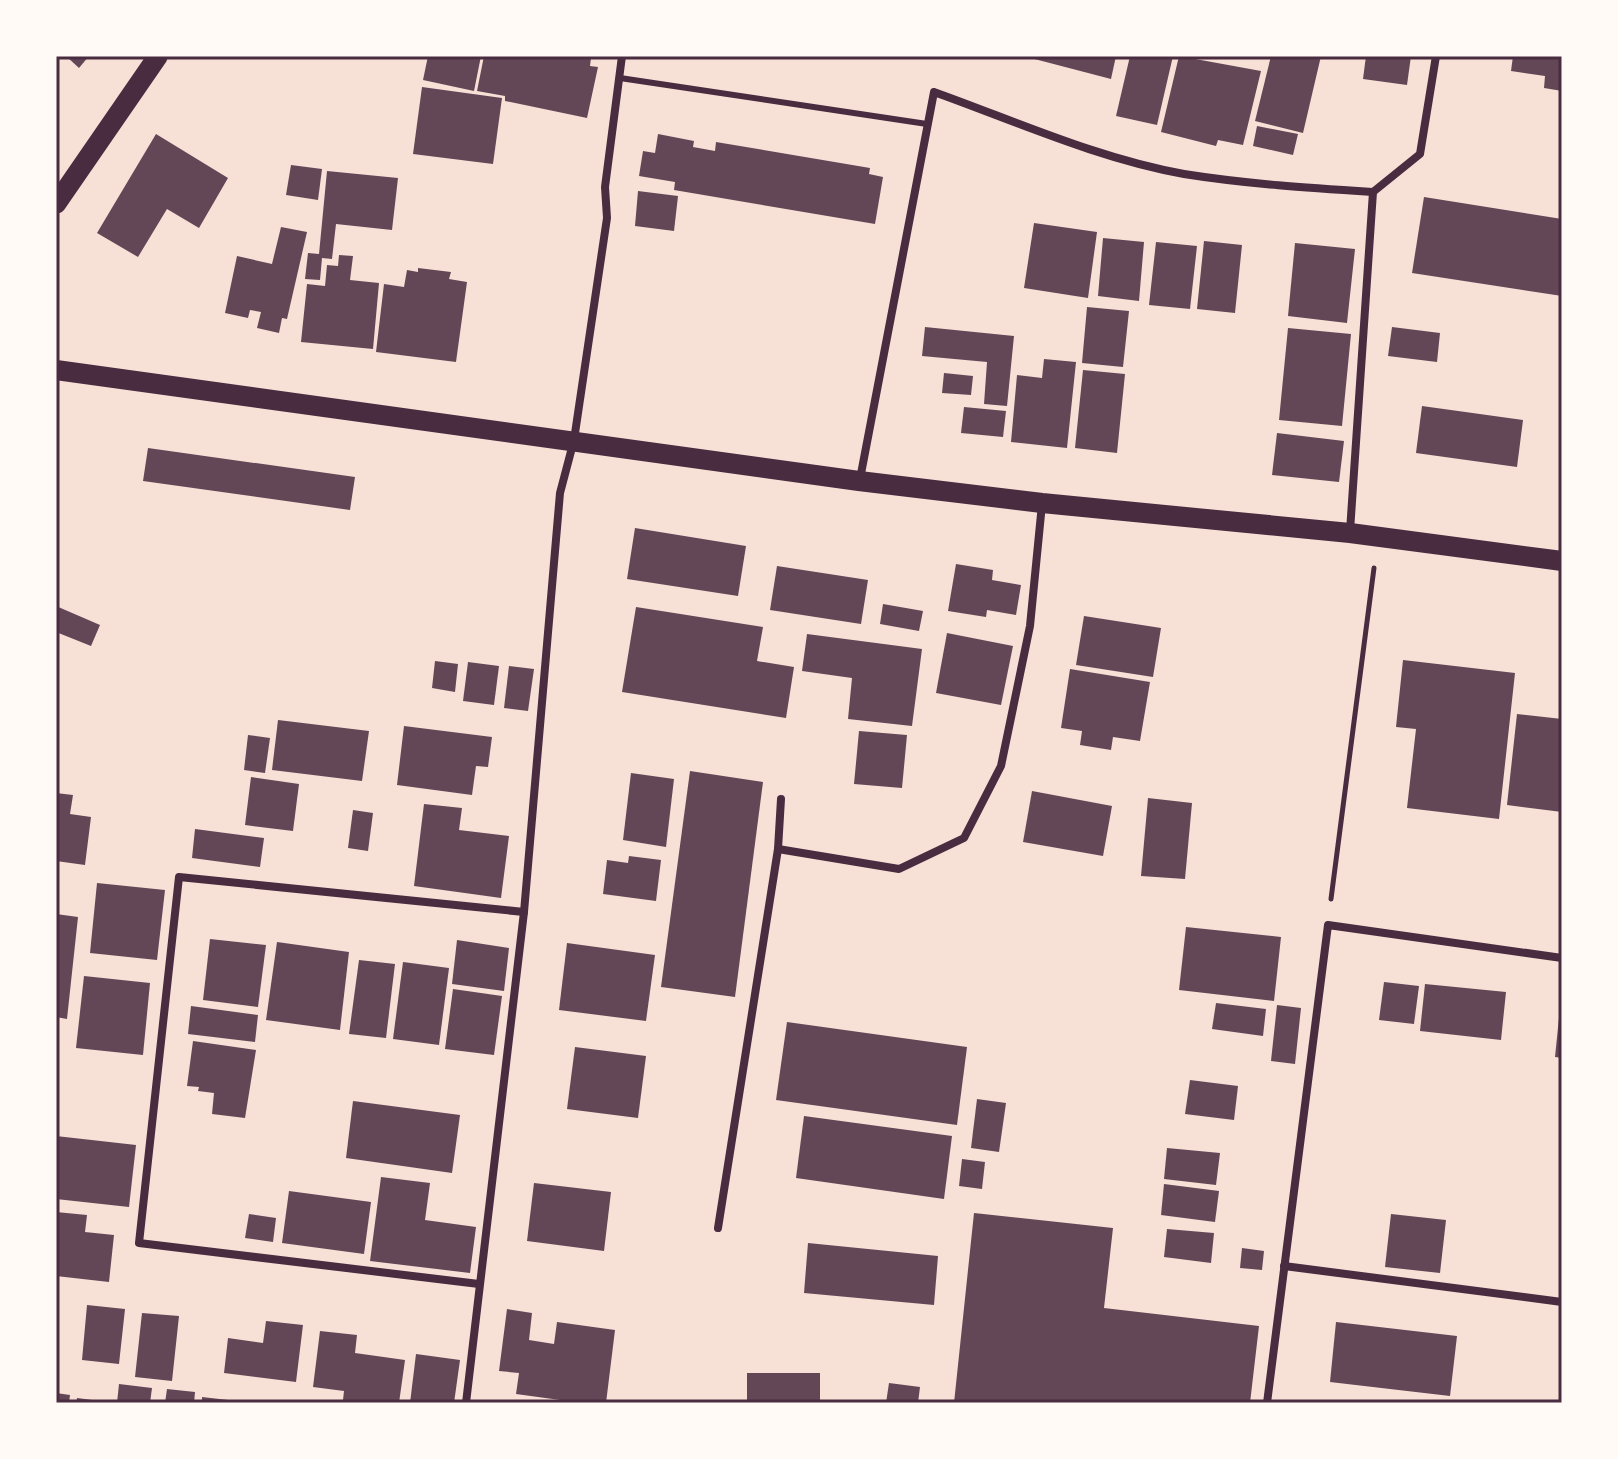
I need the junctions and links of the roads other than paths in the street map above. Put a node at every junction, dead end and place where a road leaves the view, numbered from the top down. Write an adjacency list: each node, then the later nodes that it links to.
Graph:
1 (158, 56): 7 (main road)
2 (622, 56): 4 (street)
3 (1436, 56): 6 (street)
4 (620, 78): 5 (lane); 9 (street)
5 (927, 124): 6 (street); 10 (street)
6 (1373, 192): 12 (street)
7 (56, 204)
8 (56, 370): 9 (main road)
9 (574, 440): 10 (main road); 16 (street)
10 (859, 481): 11 (main road)
11 (1042, 503): 12 (main road); 15 (street)
12 (1350, 533): 13 (main road)
13 (1562, 561)
14 (781, 799): 15 (street)
15 (778, 849): 18 (street)
16 (524, 912): 20 (street); 20 (street)
17 (1562, 958): 19 (street)
18 (718, 1228)
19 (1284, 1266): 21 (street); 23 (street)
20 (479, 1284): 22 (street)
21 (1562, 1302)
22 (466, 1403)
23 (1267, 1403)

